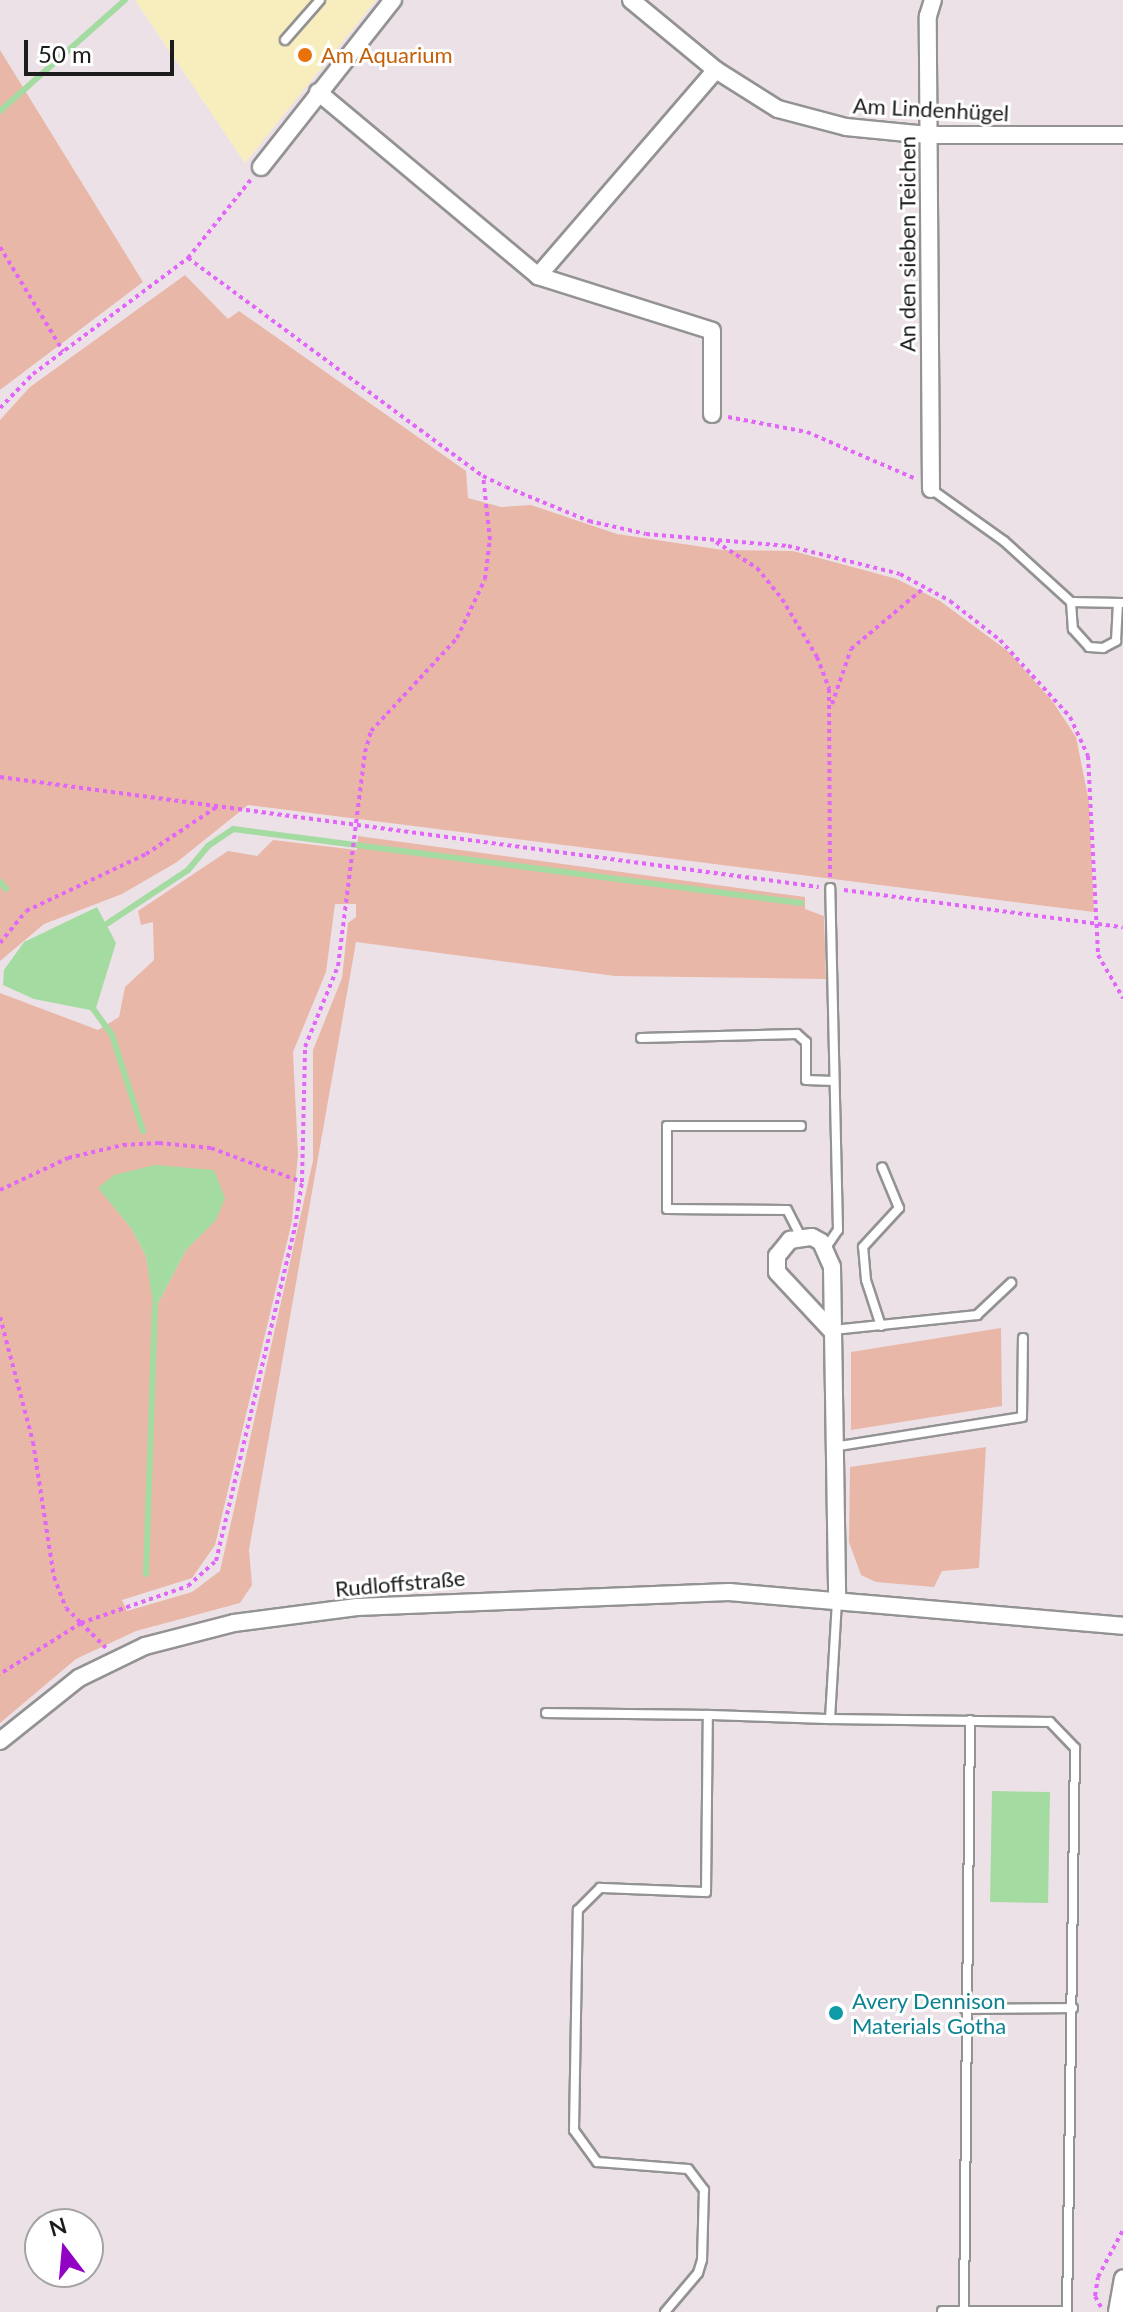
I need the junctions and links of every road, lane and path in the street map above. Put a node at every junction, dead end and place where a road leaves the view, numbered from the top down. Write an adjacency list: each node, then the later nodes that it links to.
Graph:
1 (320, 0): 5 (lane)
2 (393, 0): 7 (street)
3 (631, 0): 6 (street, Am Lindenhügel)
4 (933, 0): 8 (street, An den sieben Teichen)
5 (285, 40)
6 (716, 70): 8 (street, Am Lindenhügel); 13 (street)
7 (318, 92): 10 (street); 13 (street)
8 (928, 135): 9 (street, Am Lindenhügel); 18 (street, An den sieben Teichen)
9 (1123, 135)
10 (261, 167): 12 (path)
11 (0, 249): 14 (path)
12 (188, 258): 14 (path); 17 (path)
13 (538, 276): 16 (street)
14 (63, 351): 15 (path)
15 (0, 408)
16 (712, 414): 18 (path)
17 (483, 476): 19 (path); 26 (path)
18 (931, 489): 21 (lane)
19 (713, 540): 20 (path); 23 (path)
20 (925, 587): 23 (path); 28 (path)
21 (1071, 602): 22 (lane); 22 (lane)
22 (1120, 603)
23 (831, 710): 27 (path)
24 (0, 777): 25 (path)
25 (218, 806): 26 (path); 30 (path)
26 (355, 823): 27 (path); 36 (path)
27 (830, 888): 28 (path); 33 (lane)
28 (1099, 925): 29 (path); 31 (path)
29 (1123, 927)
30 (0, 943)
31 (1123, 998)
32 (641, 1038): 33 (lane)
33 (834, 1081): 39 (lane)
34 (801, 1126): 38 (lane)
35 (882, 1167): 42 (lane)
36 (302, 1182): 37 (path); 47 (path)
37 (0, 1190)
38 (801, 1237): 39 (street); 43 (street)
39 (825, 1249): 43 (street)
40 (1011, 1283): 42 (lane)
41 (0, 1317): 47 (path)
42 (881, 1326): 43 (lane)
43 (831, 1330): 45 (street)
44 (1023, 1338): 45 (lane)
45 (832, 1448): 46 (street)
46 (837, 1598): 48 (street, Rudloffstraße); 49 (street, Rudloffstraße); 53 (lane)
47 (81, 1623): 49 (path); 50 (path)
48 (1123, 1626)
49 (116, 1659): 55 (street, Rudloffstraße)
50 (0, 1674)
51 (546, 1713): 52 (lane)
52 (708, 1715): 53 (lane); 61 (lane)
53 (830, 1719): 54 (lane)
54 (970, 1720): 56 (lane); 57 (lane)
55 (0, 1741)
56 (1073, 2008): 57 (lane); 62 (lane)
57 (965, 2009): 60 (lane)
58 (1123, 2279): 63 (street)
59 (942, 2311): 60 (lane)
60 (964, 2311): 62 (lane)
61 (665, 2312)
62 (1067, 2312)
63 (1117, 2312)

